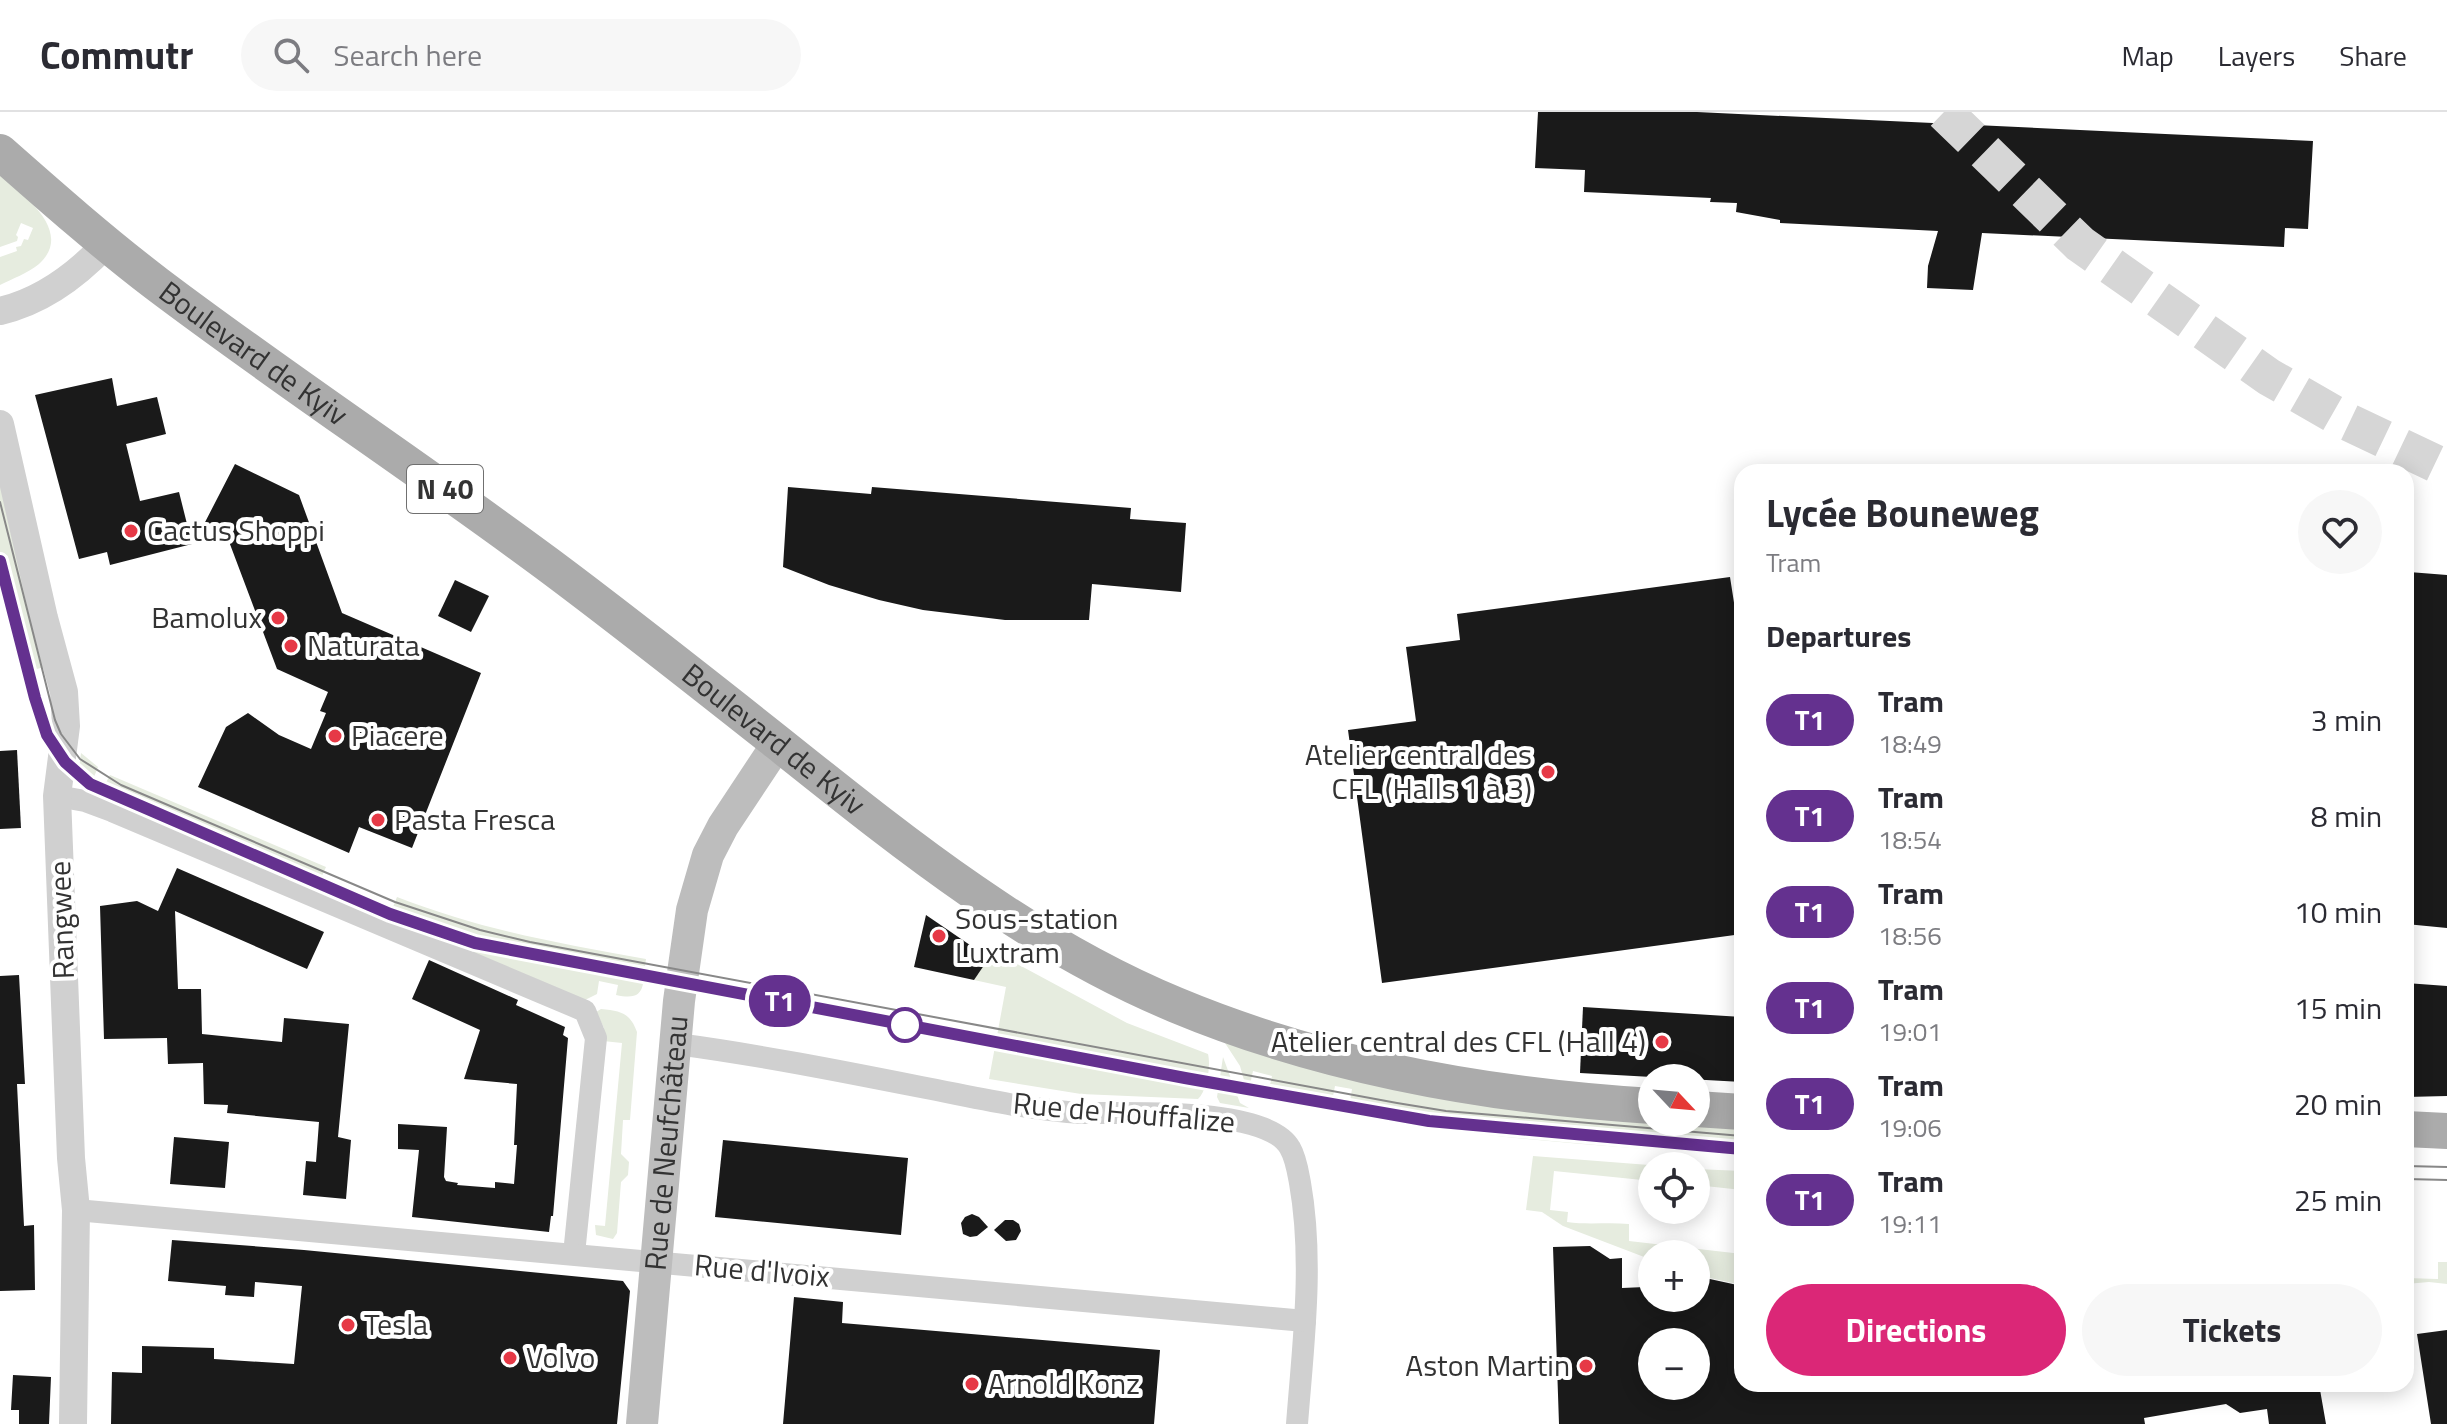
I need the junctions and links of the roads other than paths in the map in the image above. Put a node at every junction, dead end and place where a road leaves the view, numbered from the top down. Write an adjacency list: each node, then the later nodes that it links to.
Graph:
1 (0, 152): 2 (main road, Boulevard de Kyiv / N 40)
2 (106, 244): 3 (street); 5 (main road, Boulevard de Kyiv / N 40)
3 (0, 311)
4 (0, 424): 6 (street, Rangwee)
5 (778, 743): 7 (main road, Rue de Neufchâteau); 8 (main road, Boulevard de Kyiv / N 40)
6 (57, 796): 13 (street, Rangwee); 14 (street)
7 (677, 1044): 15 (main road, Rue de Neufchâteau); 16 (street, Rue de Houffalize)
8 (1638, 1105)
9 (1710, 1110): 10 (main road)
10 (1734, 1111)
11 (2414, 1129): 12 (main road)
12 (2447, 1131)
13 (76, 1210): 14 (street, Rue d'Ivoix); 17 (street, Rangwee)
14 (574, 1254): 15 (street, Rue d'Ivoix)
15 (657, 1261): 16 (street, Rue d'Ivoix); 18 (main road, Rue de Neufchâteau)
16 (1305, 1321): 19 (street, Rue de Houffalize)
17 (73, 1424)
18 (642, 1424)
19 (1297, 1424)

